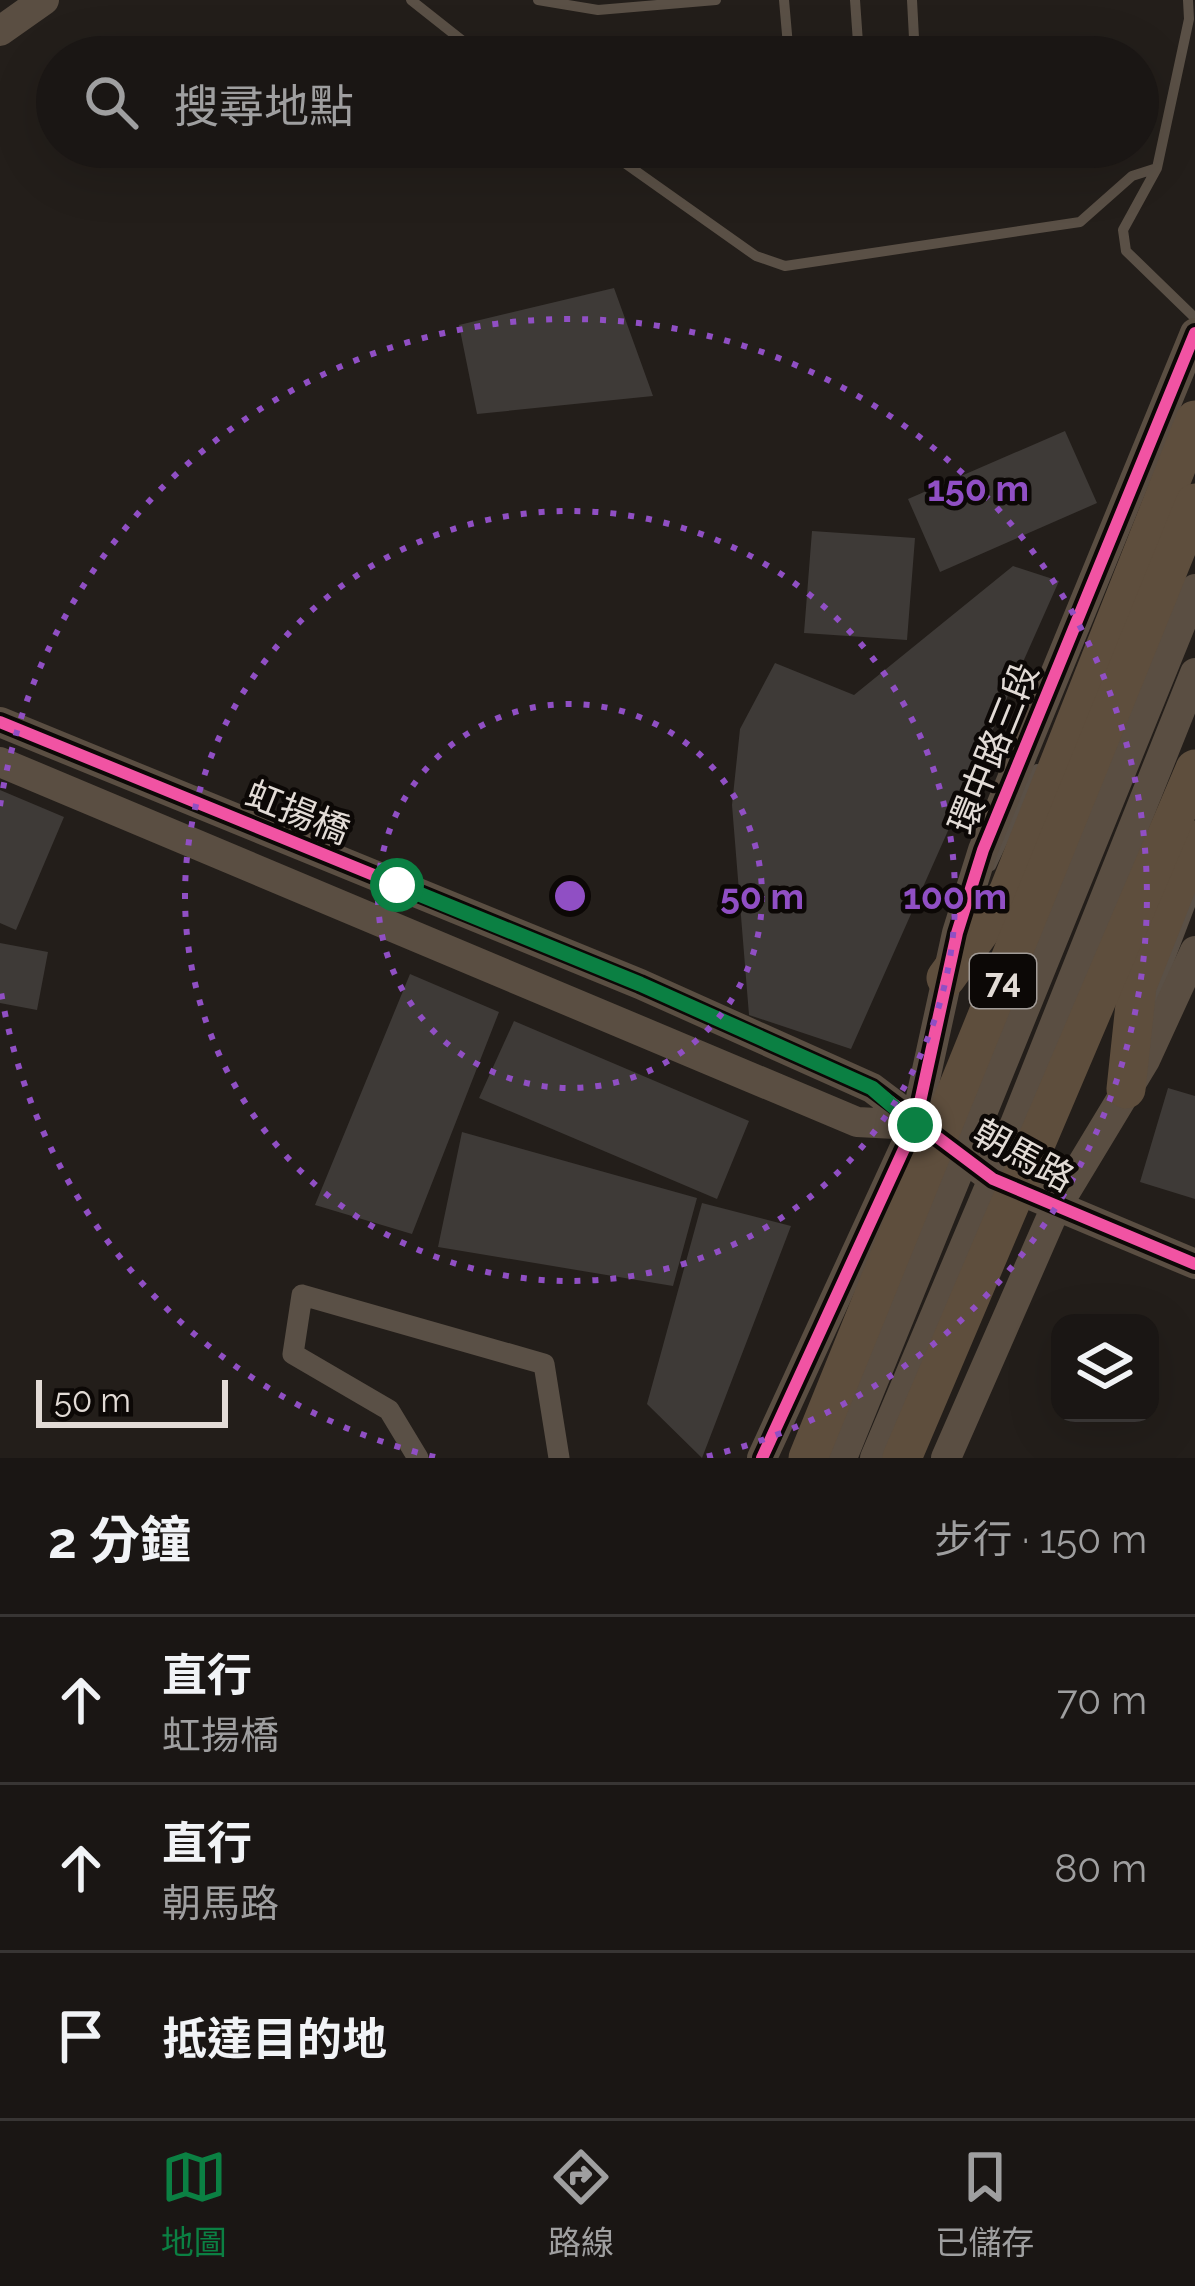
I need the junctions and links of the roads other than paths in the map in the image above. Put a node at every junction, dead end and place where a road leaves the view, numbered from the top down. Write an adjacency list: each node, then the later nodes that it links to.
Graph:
1 (44, 0): 9 (street)
2 (412, 0): 10 (lane)
3 (538, 0): 4 (lane)
4 (716, 0)
5 (784, 0): 11 (lane)
6 (855, 0): 12 (lane)
7 (912, 0): 13 (lane)
8 (1188, 0): 14 (lane)
9 (0, 31)
10 (457, 36)
11 (787, 36)
12 (858, 36)
13 (914, 36)
14 (1159, 155)
15 (632, 168): 16 (lane)
16 (1156, 168): 17 (lane)
17 (1195, 318)
18 (1195, 333): 33 (street, 環中路三段)
19 (1195, 368): 21 (lane)
20 (1195, 420): 35 (highway, 74)
21 (1162, 453)
22 (1195, 503): 47 (highway, 74, bridge)
23 (1195, 589): 40 (street)
24 (1082, 664): 26 (lane)
25 (1195, 673): 41 (street)
26 (1065, 707)
27 (0, 722): 36 (street, 虹揚橋)
28 (1046, 749): 33 (lane)
29 (0, 762): 39 (street, 虹揚橋)
30 (1195, 769): 50 (highway, bridge)
31 (1195, 840): 37 (highway)
32 (1195, 893): 37 (lane)
33 (957, 933): 35 (street, 環中路三段)
34 (1195, 952): 38 (street)
35 (946, 978): 39 (street, 環中路三段)
36 (640, 984): 39 (street, 朝馬路)
37 (1145, 994): 38 (highway)
38 (1126, 1090): 42 (street)
39 (915, 1125): 40 (street, 朝馬路); 46 (street, 環中路三段)
40 (967, 1160): 41 (street, 朝馬路); 48 (street)
41 (993, 1179): 42 (street, 朝馬路); 49 (street)
42 (1055, 1209): 43 (street, 朝馬路); 51 (street)
43 (1195, 1264)
44 (418, 1458): 45 (street)
45 (560, 1458)
46 (762, 1458)
47 (808, 1458)
48 (842, 1458)
49 (874, 1458)
50 (902, 1458)
51 (946, 1458)

